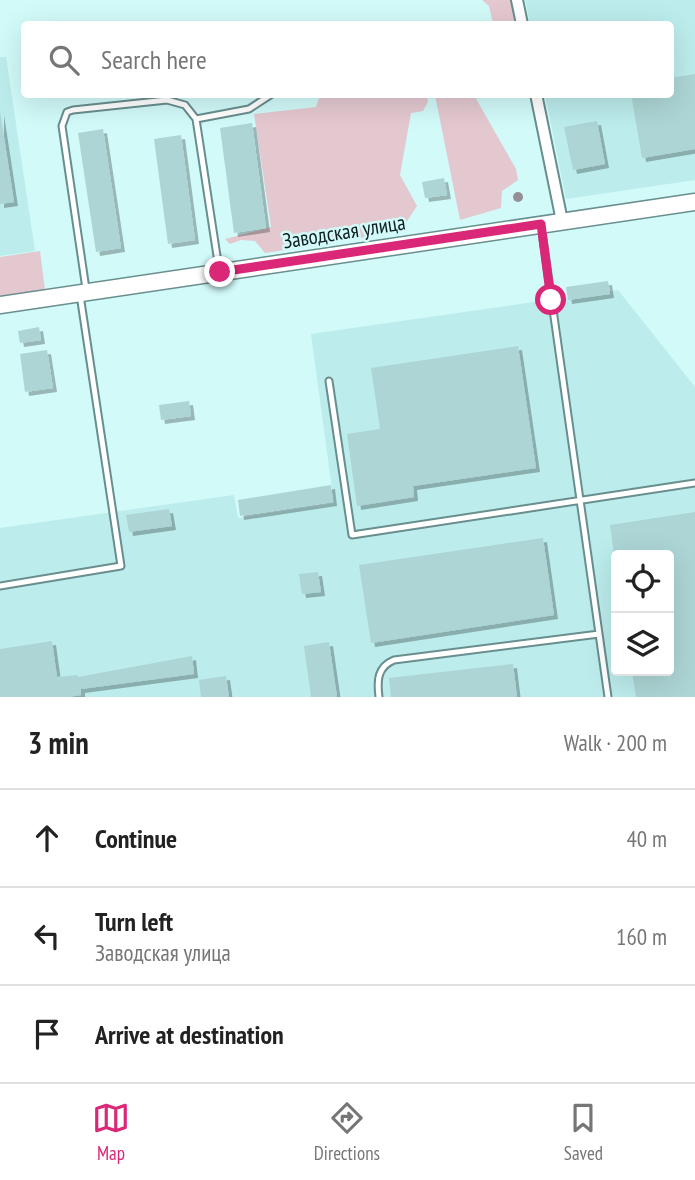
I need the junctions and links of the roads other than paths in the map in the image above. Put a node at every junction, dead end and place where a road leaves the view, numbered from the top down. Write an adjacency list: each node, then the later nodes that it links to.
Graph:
1 (516, 0): 2 (street)
2 (521, 21)
3 (266, 98): 5 (lane)
4 (537, 98): 7 (street)
5 (196, 119): 9 (lane); 10 (lane)
6 (695, 202): 7 (street, Заводская улица)
7 (562, 221): 8 (street, Заводская улица)
8 (541, 224): 9 (street, Заводская улица); 14 (lane)
9 (220, 272): 10 (street, Заводская улица)
10 (83, 293): 11 (street, Заводская улица); 15 (lane)
11 (0, 305)
12 (329, 381): 14 (lane)
13 (695, 483): 14 (lane)
14 (579, 500): 16 (lane)
15 (0, 586)
16 (599, 634): 17 (lane); 18 (lane)
17 (379, 697)
18 (608, 697)

